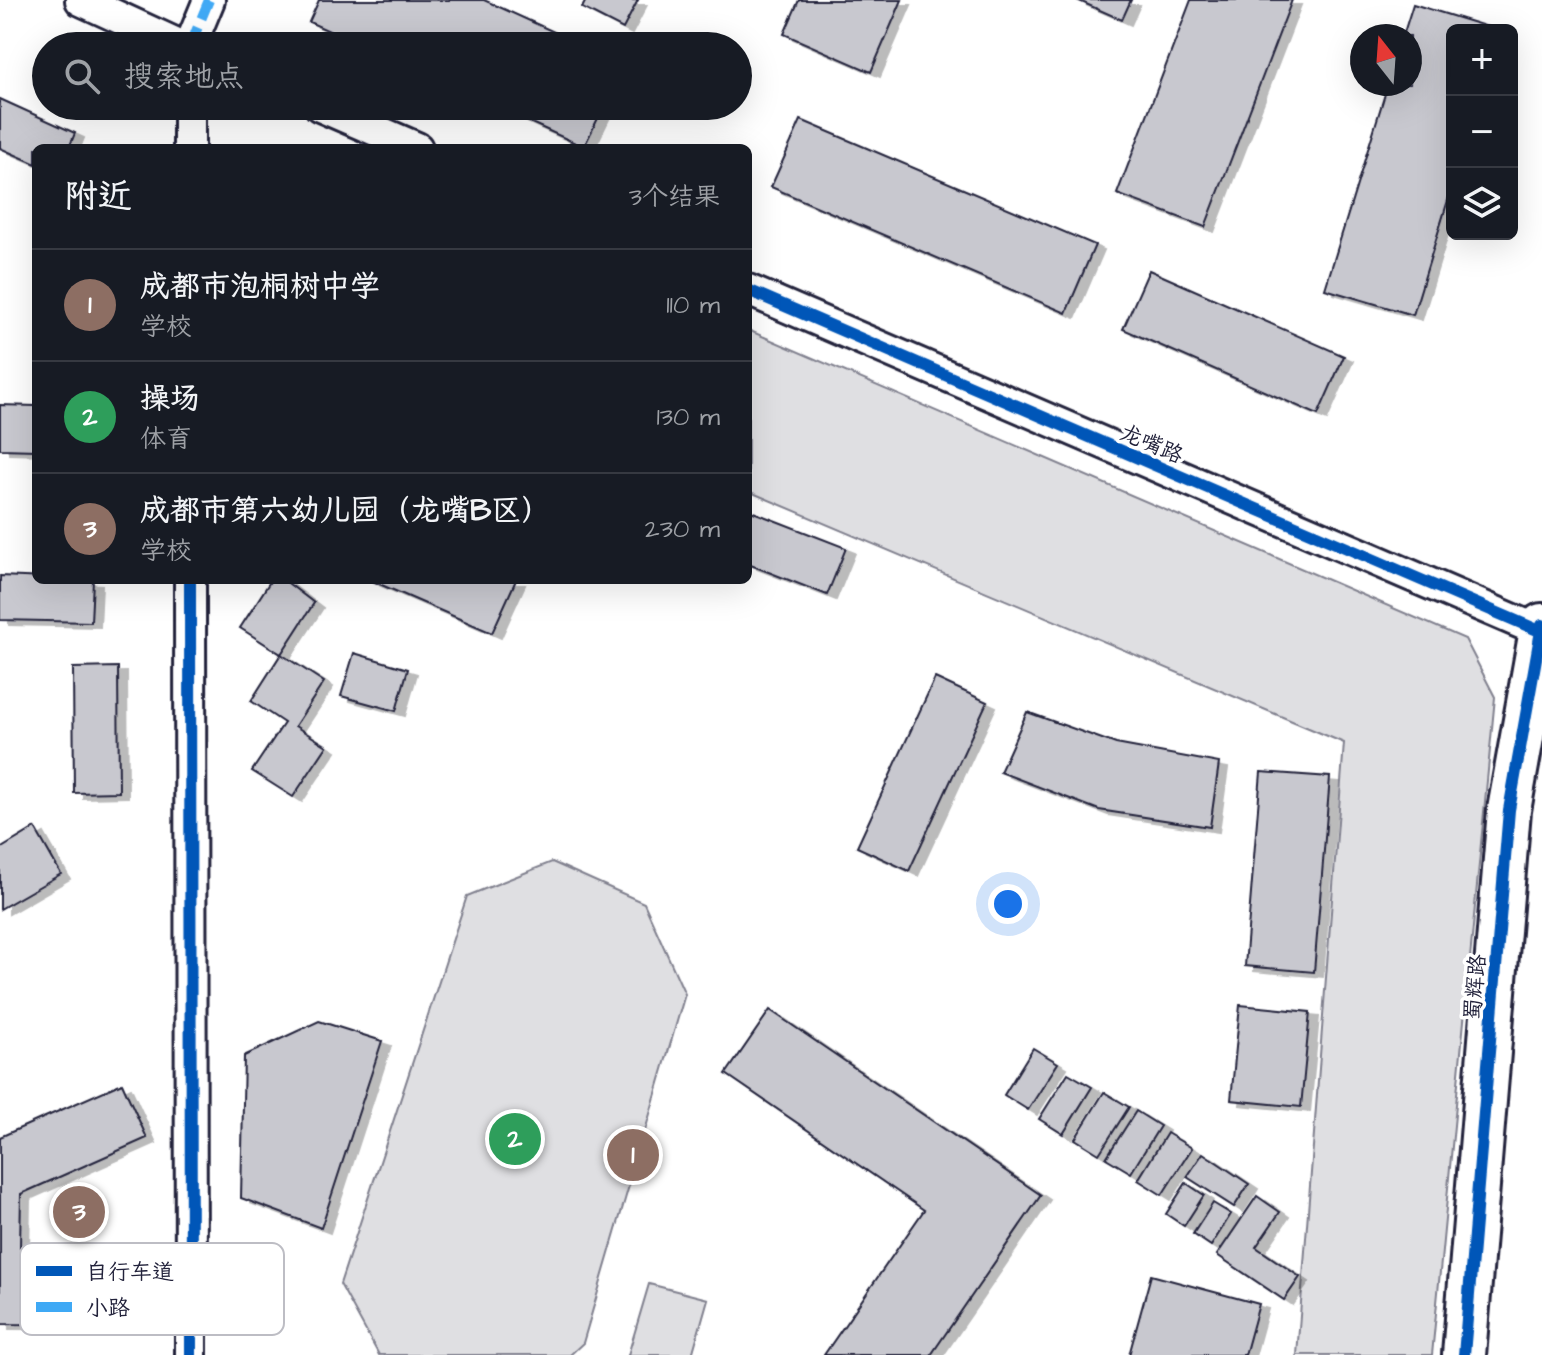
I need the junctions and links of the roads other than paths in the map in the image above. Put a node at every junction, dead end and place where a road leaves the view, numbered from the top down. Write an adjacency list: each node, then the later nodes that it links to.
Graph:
1 (81, 0): 3 (street)
2 (209, 0): 4 (street)
3 (151, 32)
4 (196, 32)
5 (189, 120): 7 (street)
6 (352, 120): 8 (street)
7 (189, 144)
8 (408, 144)
9 (752, 292): 11 (street, 龙嘴路)
10 (190, 584): 12 (street)
11 (1541, 630): 15 (street, 蜀辉路)
12 (191, 1243)
13 (191, 1335): 14 (street)
14 (191, 1355)
15 (1464, 1355)

